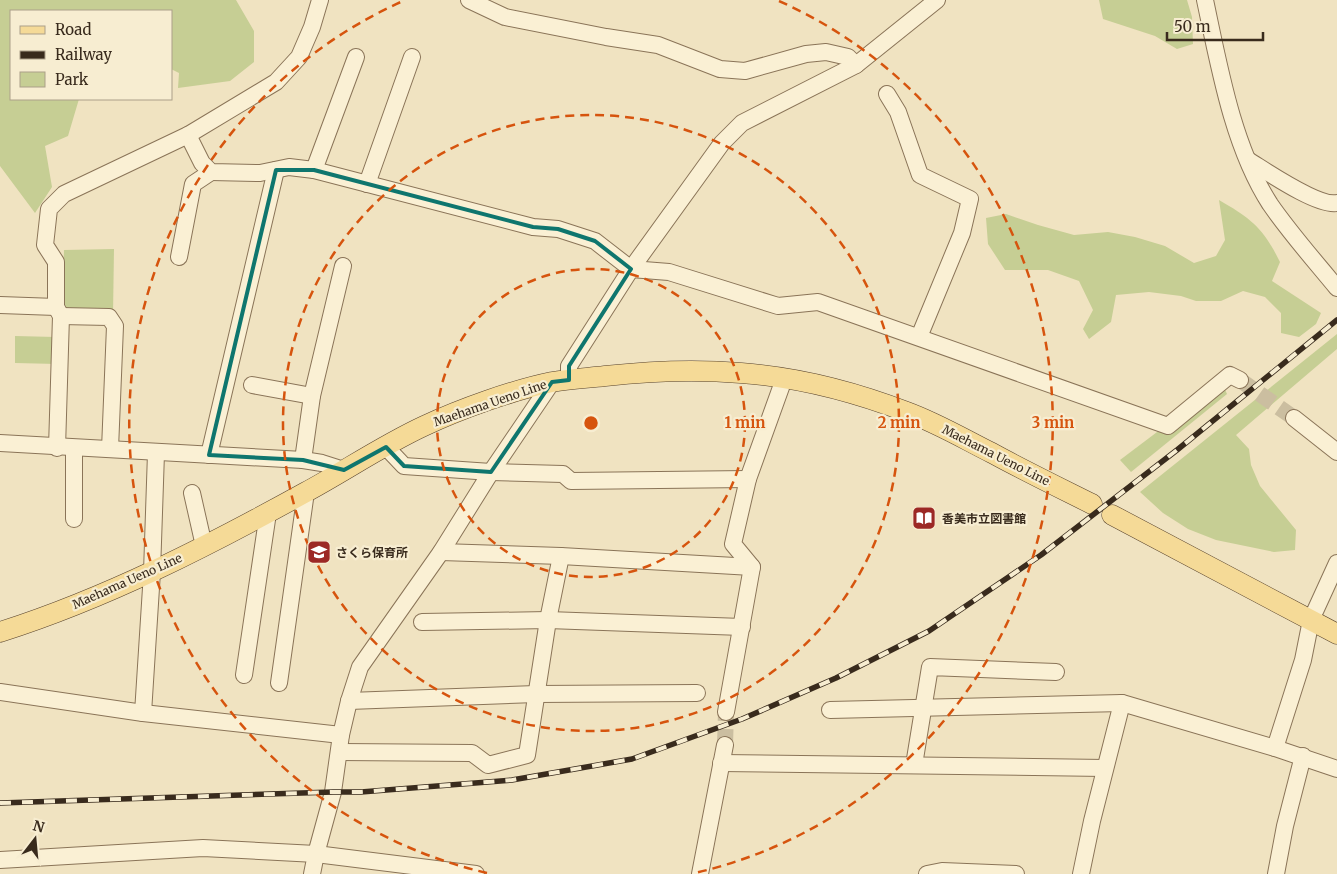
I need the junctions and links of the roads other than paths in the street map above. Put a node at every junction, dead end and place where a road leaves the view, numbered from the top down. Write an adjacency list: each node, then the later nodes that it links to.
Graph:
1 (320, 0): 9 (street)
2 (469, 0): 7 (street)
3 (1205, 0): 10 (street)
4 (933, 1): 7 (street)
5 (356, 57): 12 (street)
6 (412, 57): 14 (street)
7 (856, 66): 18 (street)
8 (887, 94): 22 (street)
9 (188, 135): 13 (street); 21 (street)
10 (1247, 159): 15 (street); 19 (street)
11 (276, 170): 12 (street); 13 (street); 36 (street)
12 (314, 170): 14 (street)
13 (211, 172): 16 (street)
14 (366, 184): 18 (street)
15 (1337, 203)
16 (179, 257)
17 (343, 266): 27 (street)
18 (631, 269): 22 (street); 25 (street)
19 (1337, 288)
20 (0, 305): 21 (street)
21 (58, 312): 31 (street); 33 (street)
22 (919, 337): 24 (street)
23 (784, 379): 25 (main road, Maehama Ueno Line); 40 (street); 43 (main road, Maehama Ueno Line)
24 (1240, 380)
25 (561, 381): 30 (main road, Maehama Ueno Line); 39 (street)
26 (252, 386): 27 (street)
27 (312, 396): 37 (street)
28 (1294, 418): 34 (street)
29 (0, 443): 31 (street)
30 (386, 447): 38 (main road, Maehama Ueno Line); 39 (street)
31 (57, 448): 32 (street)
32 (74, 448): 33 (street); 46 (street)
33 (110, 449): 35 (street)
34 (1337, 452)
35 (156, 453): 36 (street); 52 (street)
36 (208, 455): 37 (street)
37 (303, 460): 38 (street)
38 (344, 470): 41 (main road, Maehama Ueno Line)
39 (491, 472): 40 (street); 48 (street)
40 (748, 478): 51 (street)
41 (306, 492): 44 (main road, Maehama Ueno Line); 61 (street)
42 (192, 493): 47 (street)
43 (1092, 504)
44 (268, 513): 47 (main road, Maehama Ueno Line); 60 (street)
45 (1112, 515): 54 (main road)
46 (74, 520)
47 (204, 546): 52 (main road, Maehama Ueno Line)
48 (441, 552): 49 (street); 65 (street)
49 (561, 556): 51 (street); 53 (street)
50 (1337, 563): 54 (street)
51 (752, 567): 56 (street)
52 (152, 572): 57 (main road, Maehama Ueno Line); 70 (street)
53 (548, 620): 55 (street); 56 (street); 64 (street)
54 (1311, 620): 58 (main road); 73 (street)
55 (422, 622)
56 (742, 627): 69 (street)
57 (0, 632)
58 (1337, 634)
59 (1056, 672): 67 (street)
60 (244, 675)
61 (280, 683)
62 (0, 692): 70 (street)
63 (697, 693): 64 (street)
64 (536, 694): 65 (street); 74 (street)
65 (349, 701): 71 (street)
66 (1122, 703): 67 (street); 73 (street); 78 (street)
67 (924, 708): 68 (street); 77 (street)
68 (830, 710)
69 (726, 712)
70 (143, 713): 71 (street)
71 (341, 735): 74 (street)
72 (725, 745): 76 (street)
73 (1275, 748): 75 (street)
74 (340, 752): 80 (street)
75 (1303, 756): 79 (street); 88 (street)
76 (721, 763): 77 (street); 84 (street)
77 (914, 765): 78 (street)
78 (1106, 768): 87 (street)
79 (1337, 768)
80 (316, 854): 81 (street); 82 (street); 83 (street)
81 (0, 860)
82 (312, 874)
83 (476, 874)
84 (700, 874)
85 (927, 874): 86 (street)
86 (1016, 874)
87 (1081, 874)
88 (1276, 874)

